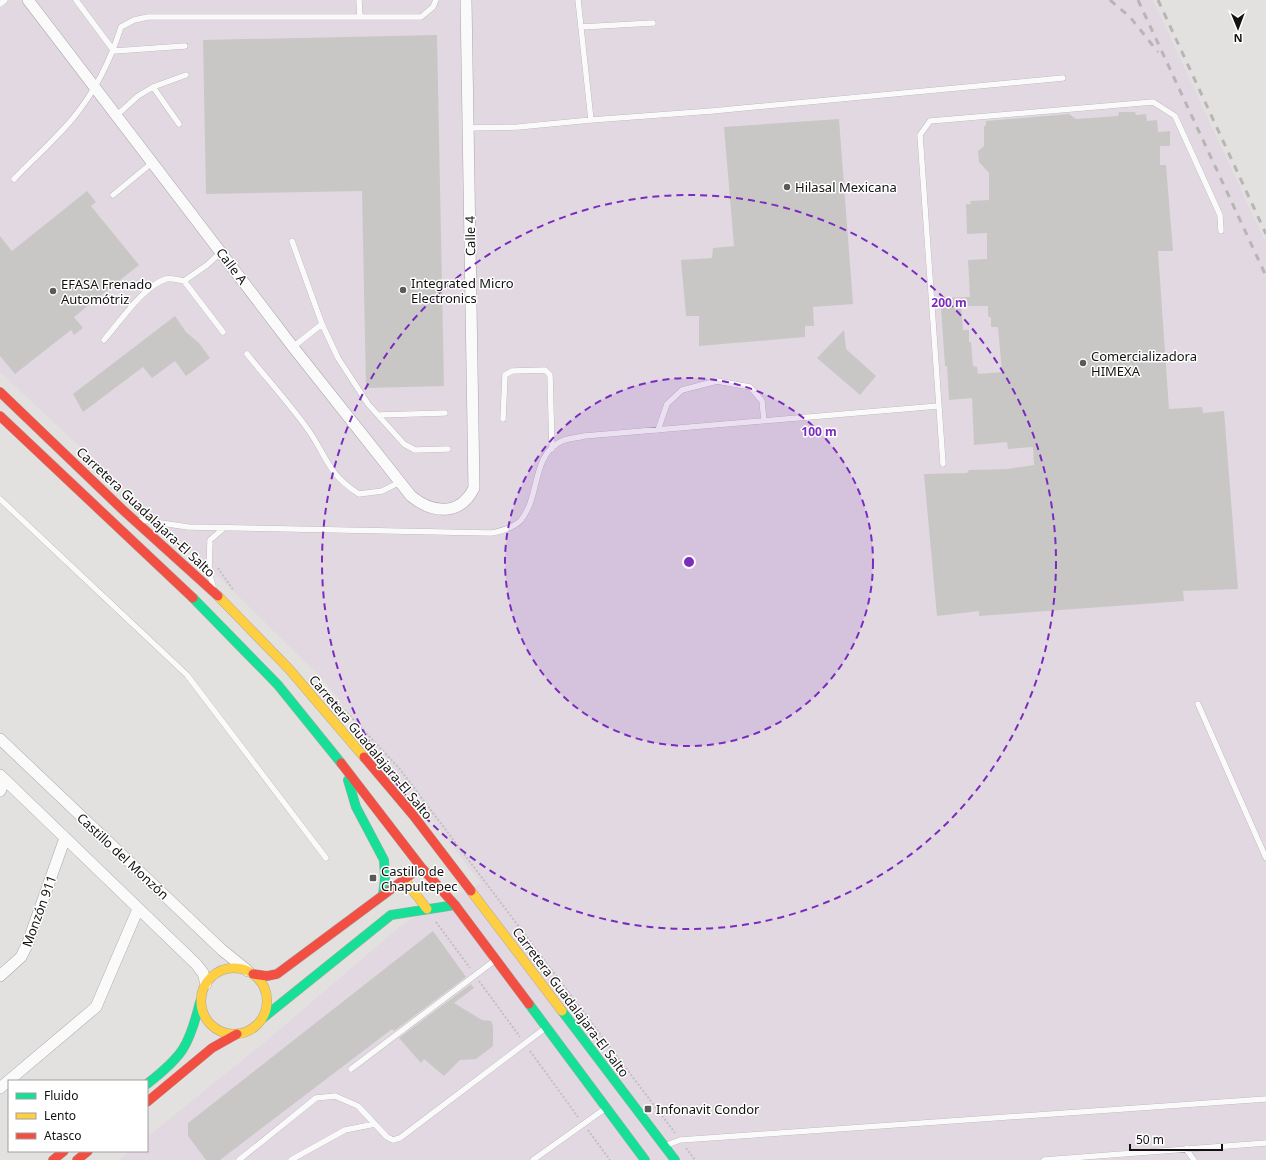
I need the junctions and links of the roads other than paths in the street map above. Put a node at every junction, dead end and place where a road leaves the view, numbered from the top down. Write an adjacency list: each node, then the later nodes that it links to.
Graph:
1 (6, 0): 8 (lane)
2 (28, 0): 16 (street, Calle A)
3 (76, 0): 13 (lane)
4 (359, 0): 9 (lane)
5 (436, 0): 9 (lane)
6 (466, 0): 21 (street, Calle 4)
7 (578, 0): 11 (lane)
8 (0, 4)
9 (360, 17): 13 (lane)
10 (653, 23): 11 (lane)
11 (581, 27): 19 (lane)
12 (185, 46): 13 (lane)
13 (114, 50): 16 (lane)
14 (186, 75): 17 (lane)
15 (1063, 78): 19 (lane)
16 (95, 85): 18 (street, Calle A); 23 (lane)
17 (154, 87): 18 (lane); 20 (lane)
18 (117, 114): 22 (street, Calle A)
19 (591, 120): 21 (lane)
20 (179, 124)
21 (468, 128): 47 (street, Calle 4)
22 (153, 162): 24 (lane); 27 (street, Calle A)
23 (14, 179)
24 (113, 195)
25 (1221, 231): 35 (lane)
26 (292, 241): 29 (lane)
27 (221, 252): 28 (lane); 32 (street, Calle A)
28 (184, 281): 30 (lane); 31 (lane)
29 (322, 324): 32 (lane); 37 (lane)
30 (223, 332)
31 (104, 340)
32 (293, 346): 45 (street, Calle A)
33 (247, 354): 45 (lane)
34 (0, 392): 48 (main road, Carretera Guadalajara-El Salto)
35 (938, 406): 40 (lane); 44 (lane)
36 (445, 413): 37 (lane)
37 (379, 415): 42 (lane)
38 (0, 416): 53 (main road)
39 (503, 418): 43 (lane)
40 (764, 421): 41 (lane); 41 (lane)
41 (658, 430): 43 (lane)
42 (448, 449)
43 (552, 449): 49 (lane)
44 (943, 464)
45 (400, 482): 47 (street, Calle A)
46 (0, 500): 57 (lane)
47 (452, 509)
48 (133, 519): 49 (lane); 50 (main road, Carretera Guadalajara-El Salto)
49 (224, 528): 50 (lane)
50 (216, 594): 83 (main road, Carretera Guadalajara-El Salto)
51 (1198, 704): 58 (lane)
52 (0, 739): 66 (street, Castillo del Monzón)
53 (345, 771): 59 (main road); 61 (main road)
54 (2, 777): 55 (street); 56 (street, Castillo del Monzón)
55 (0, 791)
56 (65, 838): 63 (street, Castillo del Monzón); 67 (street, Monzón 911)
57 (326, 858)
58 (1266, 858)
59 (421, 866): 60 (main road); 62 (main road)
60 (404, 879): 61 (main road); 64 (main road)
61 (382, 895): 66 (main road)
62 (455, 905): 64 (main road); 65 (main road)
63 (138, 909): 68 (street, Castillo del Monzón); 74 (street)
64 (427, 909): 70 (main road)
65 (496, 960): 71 (main road); 73 (lane)
66 (251, 973): 68 (main road); 70 (main road)
67 (0, 976)
68 (206, 984): 69 (main road)
69 (200, 1002): 72 (main road); 76 (main road)
70 (263, 1018): 72 (main road)
71 (546, 1027): 80 (main road); 81 (lane)
72 (237, 1034): 79 (main road)
73 (350, 1069)
74 (9, 1080)
75 (8, 1081): 77 (street)
76 (148, 1083)
77 (0, 1088)
78 (1266, 1099): 83 (lane)
79 (148, 1101)
80 (606, 1108): 91 (lane); 92 (main road)
81 (375, 1124): 89 (lane); 90 (lane)
82 (1266, 1143): 84 (lane)
83 (664, 1146): 93 (main road, Carretera Guadalajara-El Salto)
84 (1186, 1149): 94 (lane); 95 (lane)
85 (63, 1152): 87 (main road)
86 (87, 1152): 88 (main road)
87 (53, 1160)
88 (77, 1160)
89 (239, 1160)
90 (291, 1160)
91 (533, 1160)
92 (645, 1160)
93 (675, 1160)
94 (1044, 1160)
95 (1194, 1160)

